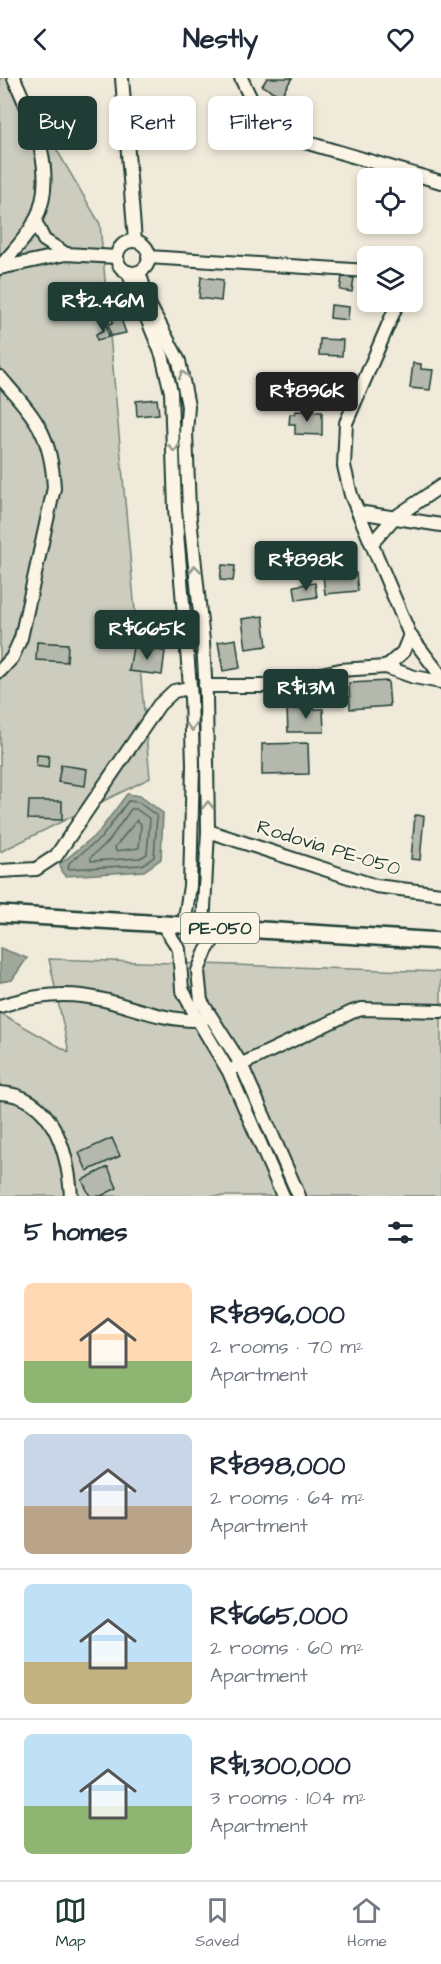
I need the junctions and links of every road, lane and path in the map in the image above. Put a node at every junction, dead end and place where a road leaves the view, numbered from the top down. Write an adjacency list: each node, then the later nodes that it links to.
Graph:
1 (14, 78): 5 (street)
2 (122, 78): 6 (street)
3 (241, 78): 4 (street)
4 (441, 182)
5 (35, 221): 7 (street); 10 (street)
6 (135, 241): 8 (street); 9 (street)
7 (66, 254): 8 (street); 10 (street)
8 (117, 257): 12 (street)
9 (148, 257): 11 (street); 12 (street)
10 (0, 268)
11 (357, 270)
12 (133, 272): 25 (street, one-way to 12); 26 (street, one-way to 26)
13 (394, 312): 16 (street)
14 (0, 376): 22 (street)
15 (441, 486): 17 (street)
16 (358, 512): 17 (street); 19 (street)
17 (394, 518): 18 (street); 19 (street)
18 (441, 525)
19 (373, 543): 20 (street)
20 (410, 635): 21 (street); 23 (street)
21 (386, 667): 24 (street); 25 (street)
22 (0, 671)
23 (441, 676)
24 (441, 682)
25 (205, 687): 26 (street); 26 (street); 27 (street, one-way to 25)
26 (189, 688): 28 (street, one-way to 28); 30 (street)
27 (208, 831): 29 (street); 33 (street, Rodovia PE-050)
28 (192, 845): 29 (street); 31 (street)
29 (207, 846): 32 (street)
30 (0, 871)
31 (190, 885): 32 (street); 36 (street)
32 (205, 887): 37 (street)
33 (441, 894)
34 (0, 914): 35 (main road, PE-050)
35 (163, 925): 36 (main road, PE-050); 40 (street)
36 (184, 925): 37 (main road, PE-050)
37 (203, 927): 38 (main road, PE-050)
38 (221, 928): 39 (main road, PE-050); 41 (street)
39 (441, 940)
40 (181, 968): 41 (street); 45 (street)
41 (198, 970): 44 (street)
42 (0, 1006): 45 (street)
43 (441, 1011): 46 (street)
44 (214, 1019): 45 (street); 46 (street)
45 (198, 1020): 47 (street)
46 (241, 1064): 47 (street); 49 (street)
47 (228, 1072): 50 (street)
48 (0, 1093): 51 (street)
49 (275, 1140): 50 (street); 53 (street)
50 (261, 1146): 52 (street)
51 (71, 1196)
52 (283, 1196)
53 (299, 1196)

